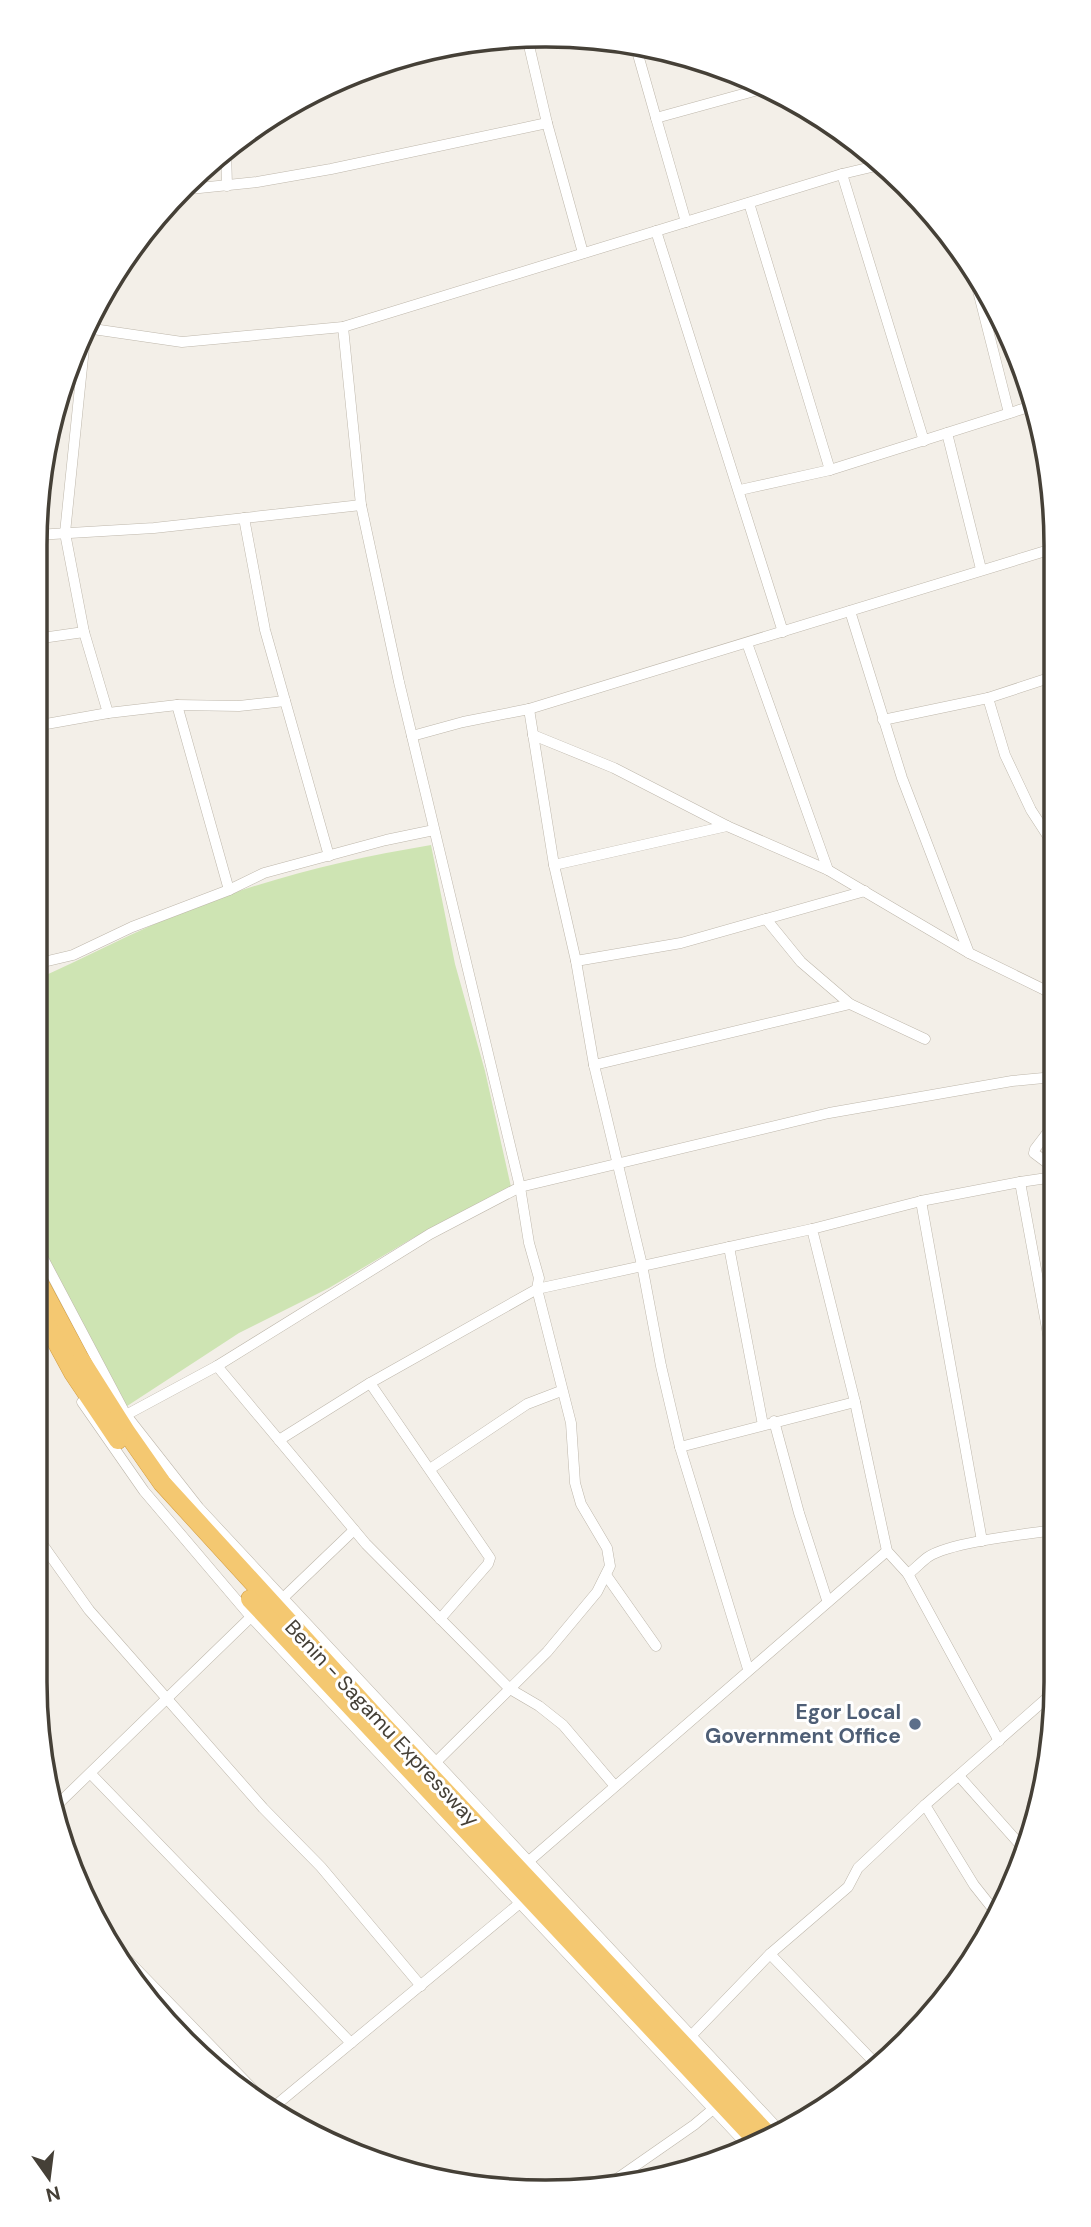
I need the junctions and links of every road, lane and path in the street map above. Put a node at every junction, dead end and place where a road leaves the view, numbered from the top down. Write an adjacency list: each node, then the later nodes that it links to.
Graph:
1 (529, 48): 5 (street)
2 (638, 56): 4 (street)
3 (751, 92): 4 (street)
4 (656, 118): 12 (street)
5 (547, 123): 9 (street); 14 (street)
6 (226, 163): 9 (street)
7 (870, 167): 8 (street)
8 (842, 174): 11 (street); 22 (street)
9 (227, 186): 10 (street)
10 (198, 188)
11 (749, 203): 12 (street); 23 (street)
12 (686, 222): 13 (street)
13 (656, 231): 14 (street); 24 (street)
14 (583, 253): 16 (street)
15 (982, 305): 20 (street)
16 (343, 327): 17 (street); 25 (street)
17 (97, 330)
18 (83, 362): 27 (street)
19 (1024, 408): 20 (street)
20 (1009, 413): 21 (street)
21 (947, 433): 22 (street); 30 (street)
22 (925, 441): 23 (street)
23 (830, 470): 24 (street)
24 (740, 490): 33 (street)
25 (361, 505): 26 (street); 45 (street)
26 (243, 518): 27 (street); 38 (street)
27 (65, 533): 28 (street); 32 (street)
28 (47, 534)
29 (1044, 551): 30 (street)
30 (981, 569): 31 (street)
31 (849, 611): 33 (street); 42 (street)
32 (84, 632): 34 (street); 41 (street)
33 (783, 632): 35 (street)
34 (47, 637)
35 (747, 643): 40 (street); 51 (street)
36 (1044, 679): 37 (street)
37 (988, 698): 42 (street); 48 (street)
38 (285, 701): 39 (street); 49 (street)
39 (177, 705): 41 (street); 52 (street)
40 (529, 709): 44 (street); 45 (street)
41 (108, 713): 43 (street)
42 (883, 720): 55 (street)
43 (47, 724)
44 (533, 735): 46 (street); 50 (street)
45 (412, 736): 47 (street)
46 (727, 826): 50 (street); 51 (street)
47 (434, 830): 49 (street); 68 (street)
48 (1044, 830)
49 (330, 856): 52 (street)
50 (554, 865): 57 (street)
51 (828, 870): 53 (street)
52 (229, 890): 56 (street)
53 (865, 891): 54 (street); 55 (street)
54 (766, 919): 57 (street); 59 (street)
55 (969, 953): 58 (street)
56 (47, 961)
57 (576, 961): 61 (street)
58 (1044, 989)
59 (850, 1004): 60 (street); 61 (street)
60 (925, 1039)
61 (594, 1065): 65 (street)
62 (1044, 1078): 65 (street)
63 (1044, 1137): 64 (street)
64 (1044, 1160)
65 (617, 1165): 68 (street); 72 (street)
66 (1044, 1178): 67 (street)
67 (1020, 1182): 69 (street); 76 (street)
68 (520, 1187): 74 (street); 79 (street)
69 (920, 1201): 70 (street); 92 (street)
70 (812, 1229): 71 (street); 82 (street)
71 (729, 1247): 72 (street); 85 (street)
72 (642, 1265): 74 (street); 87 (street)
73 (47, 1266): 83 (street)
74 (537, 1289): 80 (street); 81 (street)
75 (47, 1297): 91 (highway, Benin - Sagamu Expressway)
76 (1044, 1312)
77 (47, 1325): 91 (highway)
78 (47, 1342): 99 (street)
79 (217, 1366): 83 (street); 86 (street)
80 (370, 1383): 86 (street); 88 (street)
81 (561, 1391): 88 (street); 96 (street)
82 (855, 1402): 84 (street); 94 (street)
83 (126, 1415): 97 (street)
84 (774, 1421): 85 (street); 98 (street)
85 (763, 1425): 87 (street)
86 (279, 1440): 89 (street)
87 (680, 1447): 102 (street)
88 (429, 1469): 100 (street)
89 (354, 1530): 97 (street); 100 (street)
90 (1044, 1532): 92 (street)
91 (199, 1533): 99 (highway); 127 (highway, Benin - Sagamu Expressway)
92 (982, 1541): 95 (street)
93 (47, 1551): 104 (street)
94 (887, 1551): 95 (street); 98 (street)
95 (908, 1574): 106 (street)
96 (606, 1575): 101 (street); 103 (street)
97 (283, 1598): 107 (street)
98 (827, 1600): 102 (street)
99 (255, 1613): 104 (street); 115 (street); 128 (highway)
100 (440, 1619): 103 (street)
101 (656, 1646)
102 (748, 1670): 110 (street)
103 (509, 1689): 107 (street); 110 (street)
104 (166, 1700): 108 (street); 119 (street)
105 (1043, 1701): 106 (street)
106 (999, 1741): 109 (street)
107 (436, 1762): 114 (street)
108 (91, 1774): 111 (street); 121 (street)
109 (959, 1776): 112 (street); 113 (street)
110 (614, 1785): 114 (street)
111 (62, 1801)
112 (925, 1805): 116 (street); 117 (street)
113 (1017, 1841)
114 (529, 1861): 120 (street)
115 (520, 1903): 119 (street); 125 (street)
116 (990, 1905)
117 (770, 1954): 120 (street); 122 (street)
118 (146, 1979): 123 (street)
119 (421, 1986): 121 (street)
120 (690, 2037): 126 (street)
121 (351, 2043): 124 (street)
122 (871, 2059)
123 (229, 2066)
124 (280, 2103)
125 (712, 2110): 129 (street); 130 (street)
126 (773, 2124)
127 (763, 2129)
128 (751, 2135)
129 (741, 2139)
130 (627, 2172)

